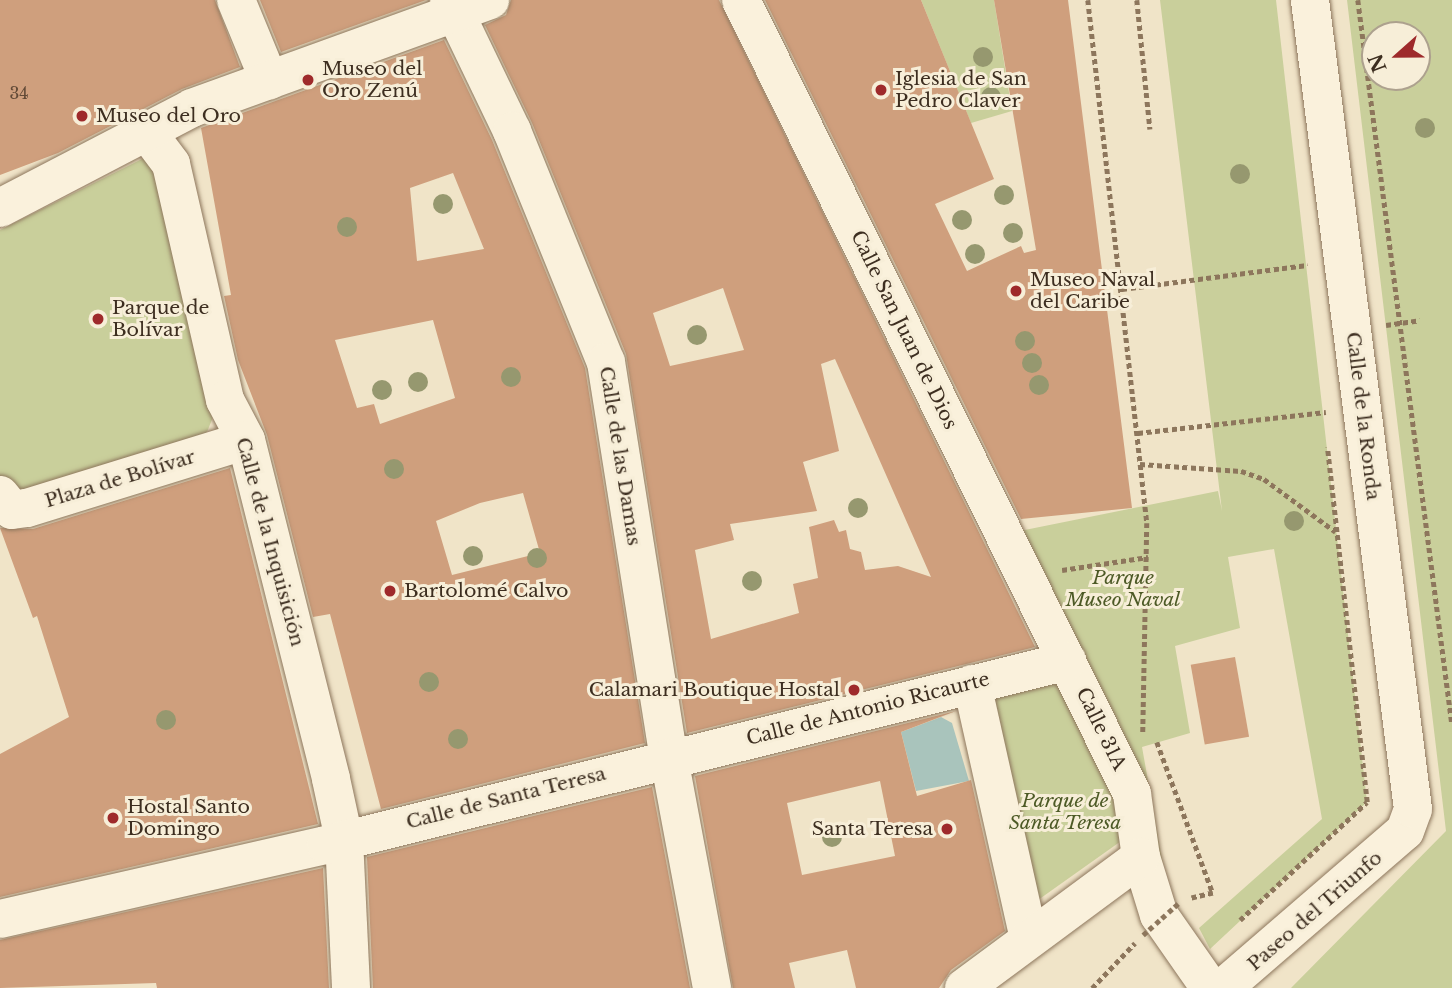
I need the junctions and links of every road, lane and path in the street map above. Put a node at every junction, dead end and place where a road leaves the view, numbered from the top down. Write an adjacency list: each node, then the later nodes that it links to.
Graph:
1 (236, 0): 9 (street)
2 (490, 0): 8 (street)
3 (741, 0): 28 (street, Calle San Juan de Dios)
4 (1087, 0): 16 (path)
5 (1137, 0): 10 (path)
6 (1310, 0): 14 (street, Calle de la Ronda)
7 (1358, 0): 31 (path)
8 (452, 8): 9 (street); 33 (street, Calle de las Damas)
9 (269, 80): 11 (street)
10 (1150, 129)
11 (147, 132): 12 (street); 23 (street, Calle de la Inquisición)
12 (0, 208)
13 (1305, 252): 14 (path)
14 (1324, 262): 15 (path); 16 (path); 18 (street, Calle de la Ronda)
15 (1308, 278)
16 (1122, 289): 21 (path)
17 (1321, 399): 19 (path)
18 (1362, 408): 19 (path); 35 (street, Calle de la Ronda)
19 (1323, 413): 20 (path); 21 (path)
20 (1324, 426)
21 (1138, 433): 24 (path)
22 (1326, 439): 26 (path)
23 (246, 440): 25 (street, Plaza de Bolívar); 36 (street, Calle de la Inquisición)
24 (1140, 464): 26 (path); 27 (path)
25 (0, 495)
26 (1336, 532): 40 (path)
27 (1148, 557): 28 (path); 34 (path)
28 (1027, 576): 29 (street, Calle San Juan de Dios)
29 (1068, 661): 30 (street, Calle de Antonio Ricaurte); 34 (street, Calle 31A)
30 (972, 684): 33 (street, Calle de Antonio Ricaurte); 39 (street)
31 (1452, 724)
32 (1157, 743): 44 (path, bridge)
33 (668, 758): 36 (street, Calle de Santa Teresa); 42 (street, Calle de las Damas)
34 (1132, 794): 37 (street, Calle 31A)
35 (1405, 831): 45 (street, Paseo del Triunfo)
36 (344, 838): 38 (street, Calle de Santa Teresa); 41 (street, Calle de la Inquisición)
37 (1141, 857): 39 (street); 40 (street, Calle 31A)
38 (0, 919)
39 (1029, 938): 43 (street)
40 (1201, 977)
41 (351, 988)
42 (712, 988)
43 (964, 988)
44 (1092, 988)
45 (1223, 988)

